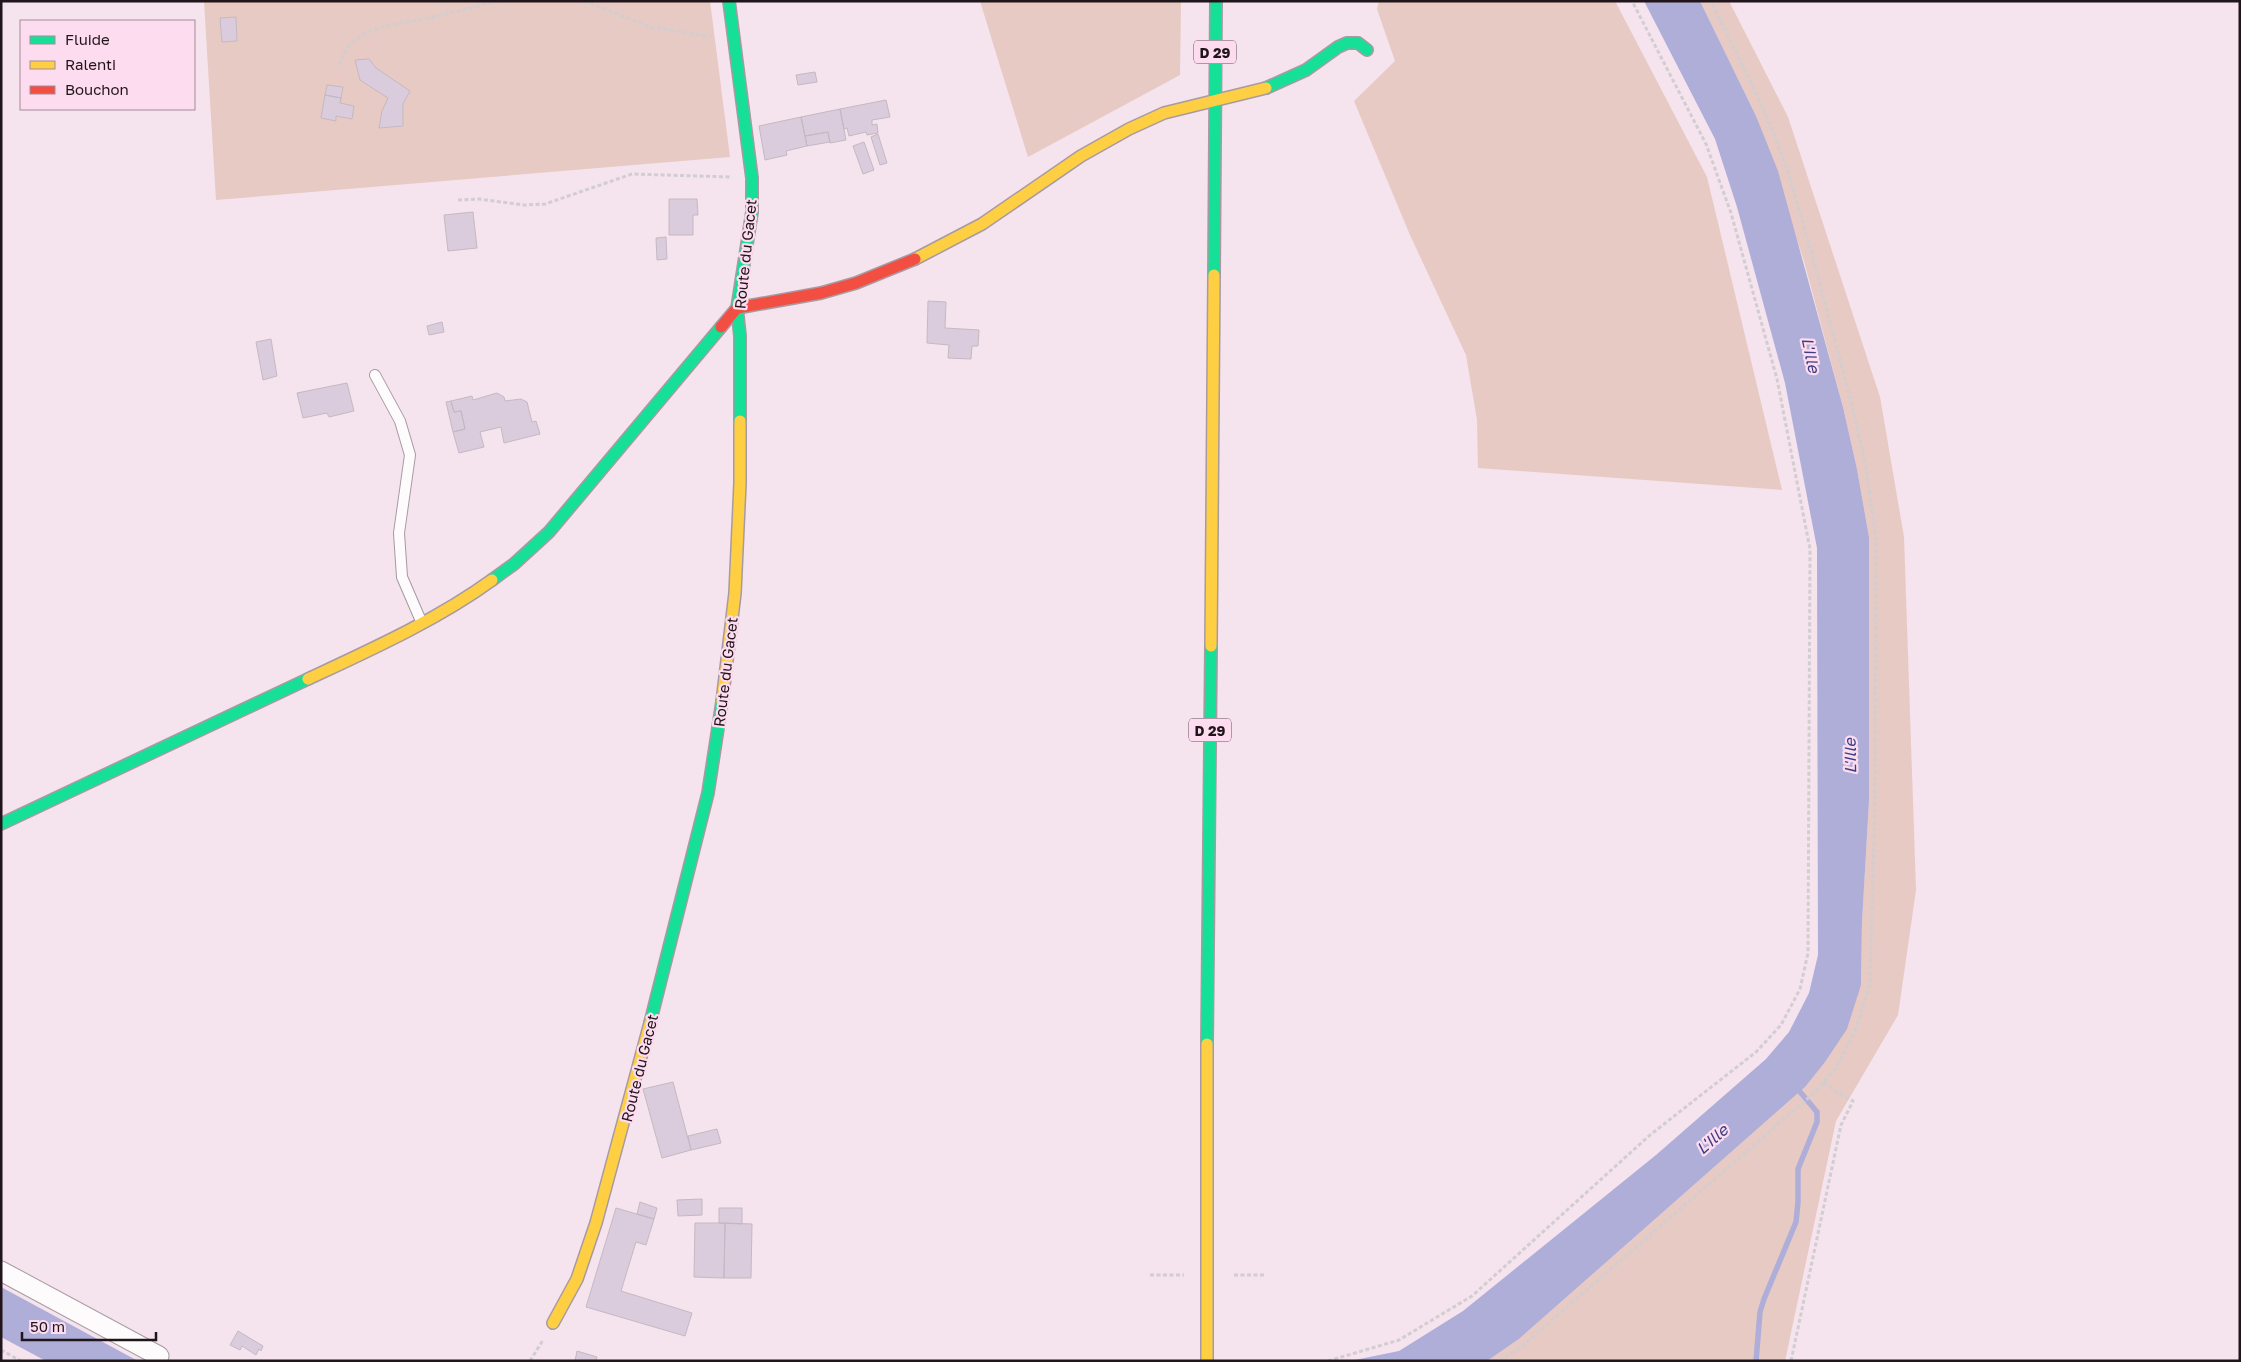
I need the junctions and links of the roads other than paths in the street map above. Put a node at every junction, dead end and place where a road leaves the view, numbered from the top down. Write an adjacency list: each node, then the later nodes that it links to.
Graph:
1 (729, 1): 5 (street, Route du Gacet)
2 (1216, 1): 4 (street, D 29)
3 (1367, 50): 4 (street)
4 (1215, 102): 5 (street); 12 (street, D 29)
5 (737, 308): 7 (street); 10 (street, Route du Gacet)
6 (375, 375): 7 (lane)
7 (422, 622): 8 (street)
8 (1, 824)
9 (1, 1271): 11 (street)
10 (554, 1322)
11 (162, 1359)
12 (1207, 1359)

